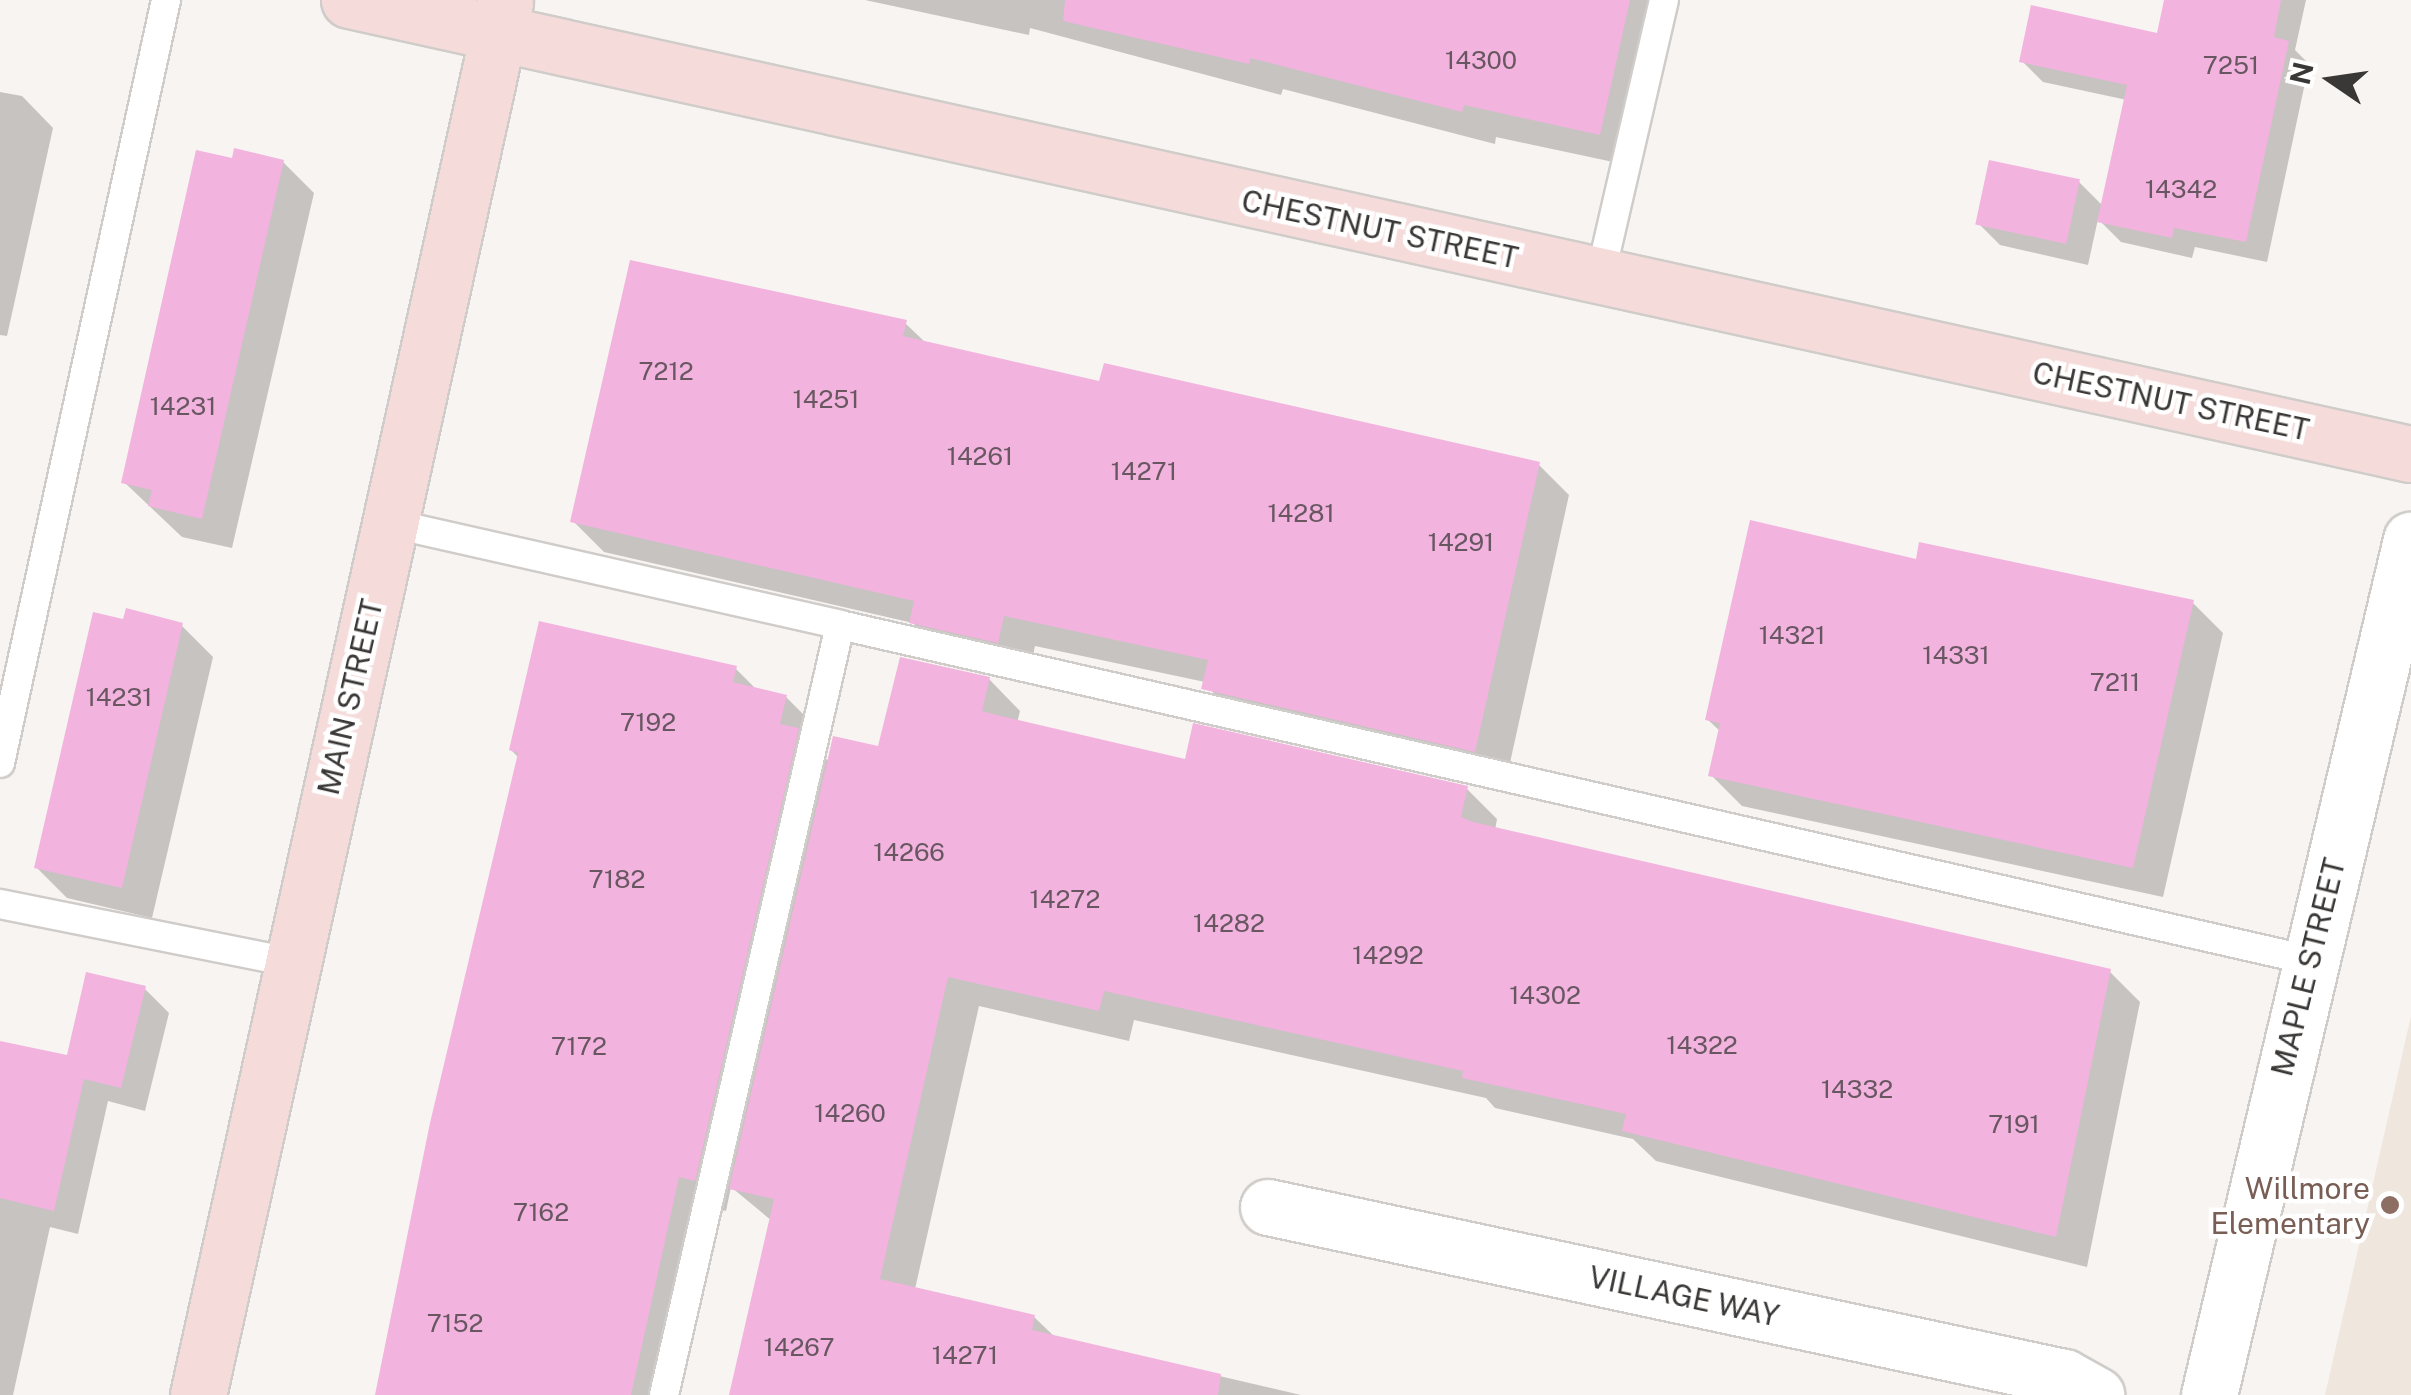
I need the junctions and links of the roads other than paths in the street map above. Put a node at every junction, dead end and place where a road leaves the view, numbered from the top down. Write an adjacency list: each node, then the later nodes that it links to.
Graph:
1 (166, 0): 10 (lane)
2 (349, 0): 4 (street, CHESTNUT STREET)
3 (1664, 0): 5 (lane)
4 (501, 18): 5 (street, CHESTNUT STREET); 7 (street, MAIN STREET)
5 (1600, 277): 6 (street, CHESTNUT STREET)
6 (2411, 454)
7 (388, 523): 9 (lane); 13 (street, MAIN STREET)
8 (2411, 540): 12 (street, MAPLE STREET)
9 (840, 624): 12 (lane); 16 (lane)
10 (0, 763)
11 (0, 904): 13 (lane)
12 (2310, 960): 18 (street, MAPLE STREET)
13 (291, 962): 15 (street, MAIN STREET)
14 (1268, 1206): 17 (street, VILLAGE WAY)
15 (198, 1395)
16 (664, 1395)
17 (2096, 1395)
18 (2210, 1395)

